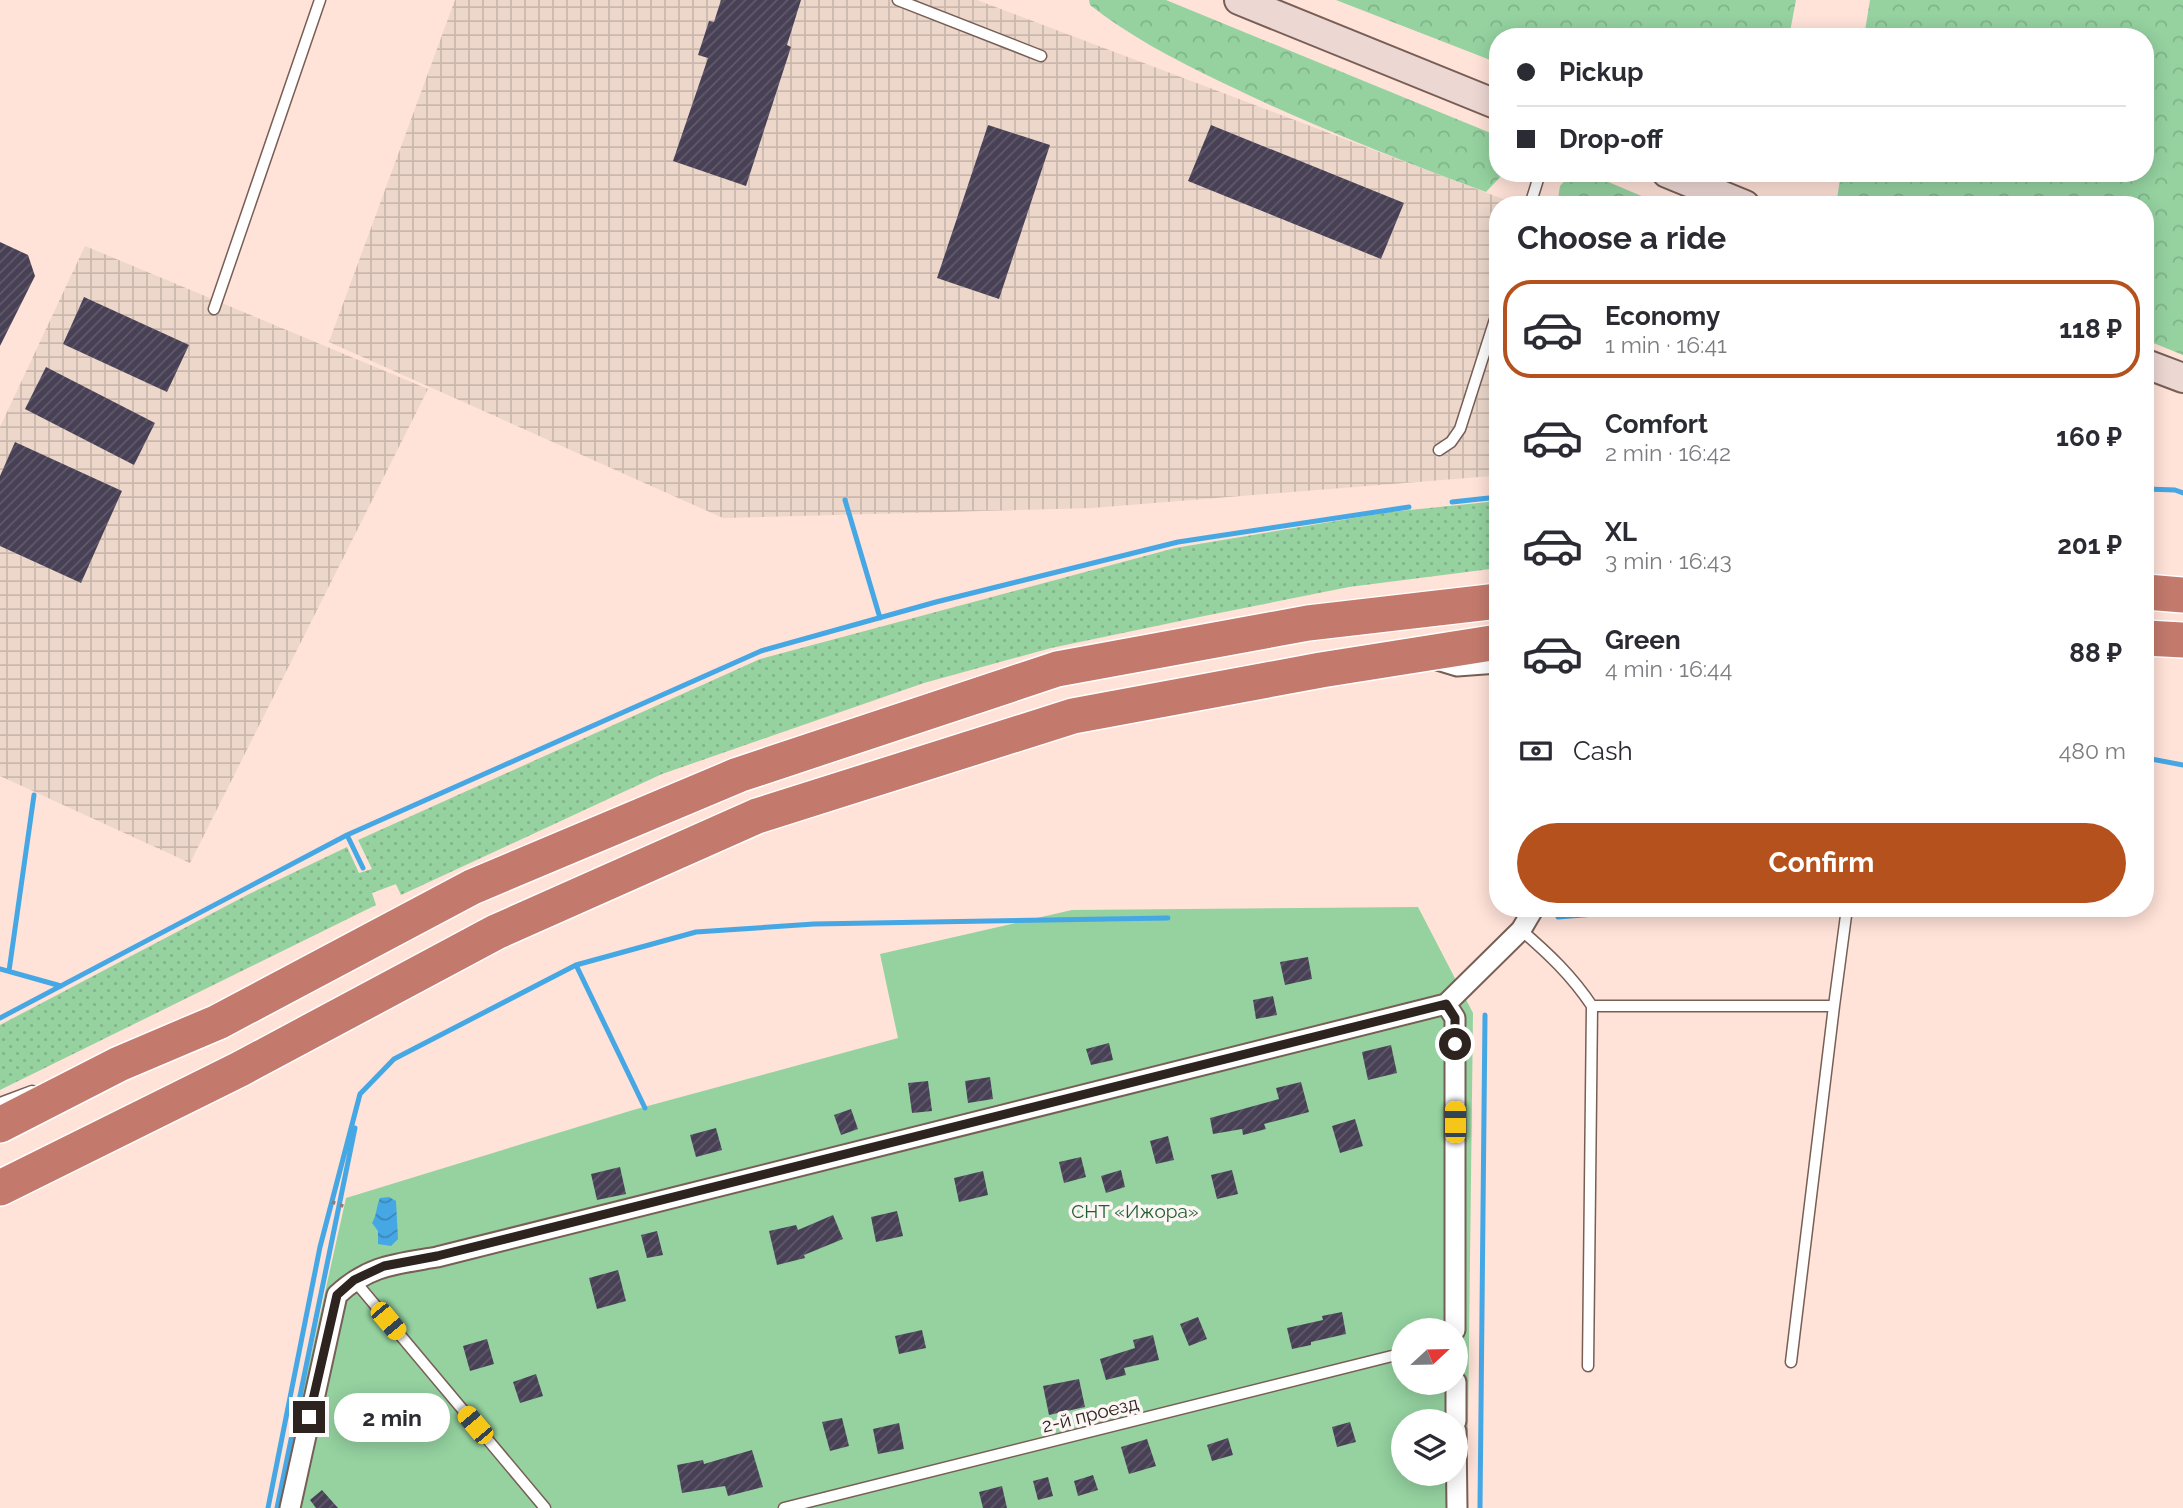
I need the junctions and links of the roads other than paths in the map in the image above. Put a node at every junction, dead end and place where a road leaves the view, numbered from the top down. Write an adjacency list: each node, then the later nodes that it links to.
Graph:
1 (320, 0): 8 (lane)
2 (898, 0): 4 (lane)
3 (1239, 0): 5 (street)
4 (1041, 56)
5 (1489, 101)
6 (1689, 182): 7 (street)
7 (1723, 196)
8 (214, 309)
9 (1489, 338): 12 (lane)
10 (2154, 367): 11 (street)
11 (2183, 379)
12 (1439, 450)
13 (2154, 592): 14 (highway)
14 (2183, 594)
15 (1489, 602): 27 (highway)
16 (2154, 638): 17 (highway)
17 (2183, 640)
18 (1489, 643): 19 (highway)
19 (1416, 654): 20 (street); 32 (highway)
20 (1489, 664)
21 (1529, 917): 23 (street)
22 (1846, 917): 26 (lane)
23 (1521, 930): 24 (street); 25 (lane)
24 (1446, 1004): 33 (street); 34 (street)
25 (1592, 1006): 26 (lane); 37 (lane)
26 (1834, 1006): 36 (lane)
27 (119, 1064): 28 (lane); 31 (highway)
28 (54, 1084)
29 (41, 1088): 30 (lane)
30 (0, 1104)
31 (0, 1125)
32 (0, 1188)
33 (354, 1280): 39 (street); 40 (lane)
34 (1455, 1318)
35 (1391, 1356): 41 (lane, 2-й проезд)
36 (1791, 1362)
37 (1588, 1366)
38 (1457, 1486): 42 (street)
39 (290, 1508)
40 (545, 1508)
41 (784, 1508)
42 (1457, 1508)

